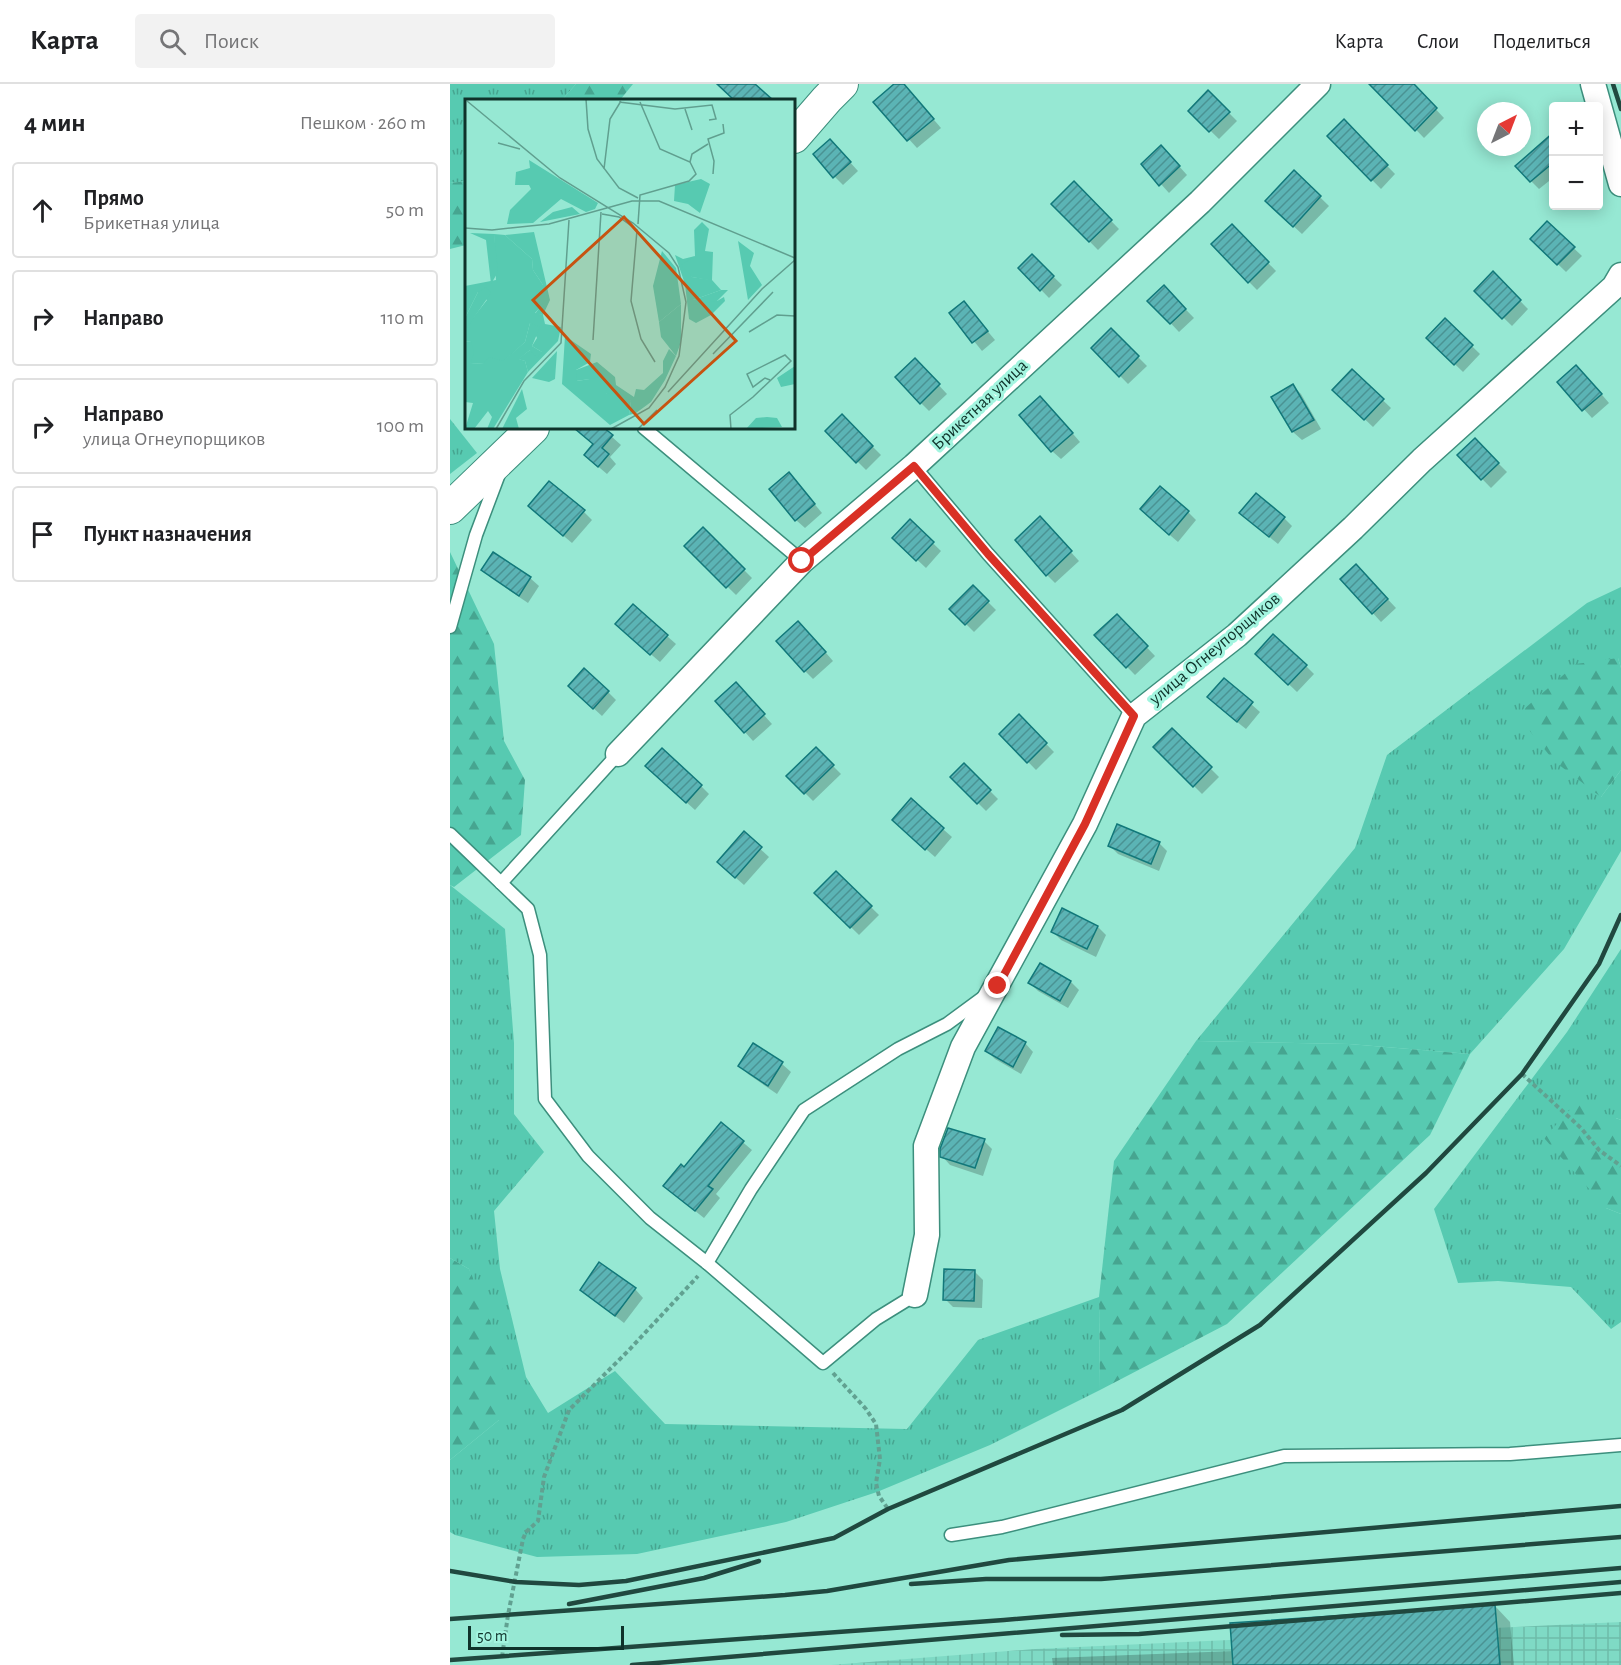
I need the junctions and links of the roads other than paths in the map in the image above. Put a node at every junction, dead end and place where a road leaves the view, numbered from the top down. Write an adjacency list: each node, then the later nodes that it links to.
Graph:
1 (842, 84): 4 (street)
2 (1318, 84): 10 (street, Брикетная улица)
3 (1593, 84): 5 (street)
4 (795, 136)
5 (1621, 184)
6 (1621, 275): 14 (street, улица Огнеупорщиков)
7 (532, 429): 9 (street)
8 (645, 429): 12 (lane)
9 (507, 453): 11 (street); 13 (lane)
10 (914, 466): 12 (street, Брикетная улица); 14 (lane)
11 (450, 508)
12 (802, 561): 15 (street, Брикетная улица)
13 (450, 627)
14 (1134, 716): 18 (street, улица Огнеупорщиков)
15 (618, 754): 17 (lane)
16 (450, 834): 17 (lane)
17 (501, 883): 19 (lane)
18 (998, 986): 19 (lane); 20 (street, улица Огнеупорщиков)
19 (707, 1263): 20 (lane)
20 (915, 1294)
21 (1621, 1445): 22 (lane)
22 (951, 1535)

